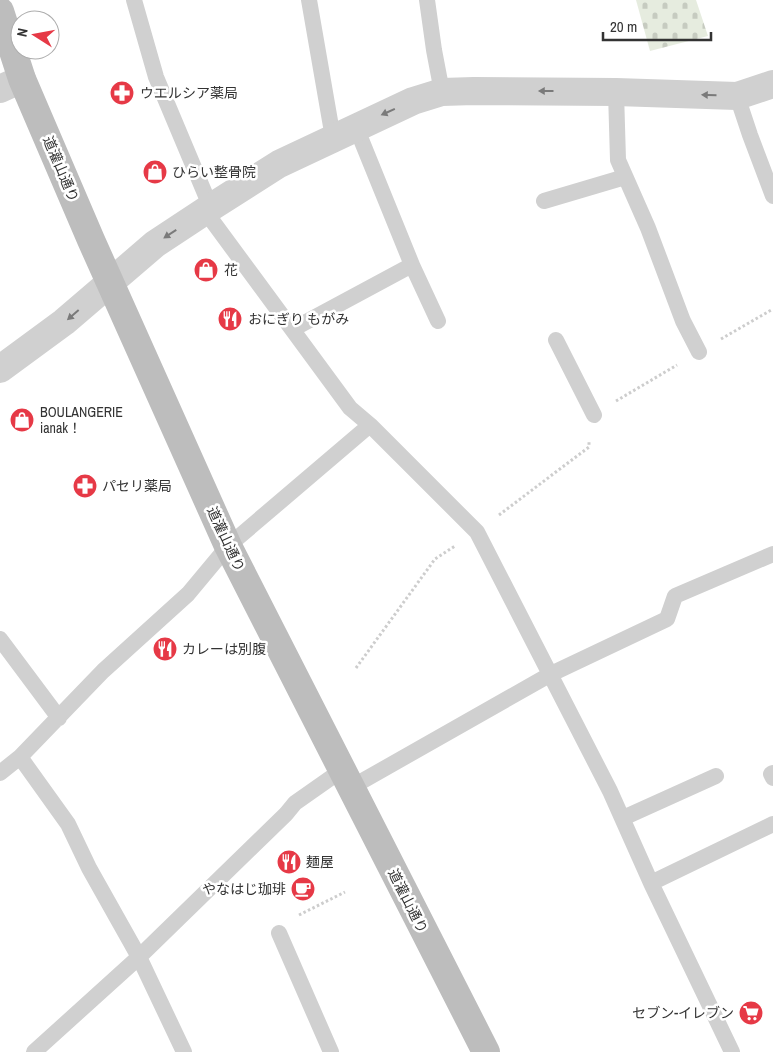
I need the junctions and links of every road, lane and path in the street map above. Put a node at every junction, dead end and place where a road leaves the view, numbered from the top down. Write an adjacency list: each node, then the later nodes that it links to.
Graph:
1 (134, 0): 14 (lane)
2 (310, 0): 10 (lane)
3 (427, 0): 7 (lane)
4 (0, 11): 5 (main road, 道灌山通り)
5 (11, 84): 16 (main road, 道灌山通り)
6 (773, 84): 9 (street)
7 (442, 92): 8 (street, one-way to 7); 10 (street, one-way to 10)
8 (616, 92): 9 (street, one-way to 8); 11 (lane)
9 (737, 96): 12 (lane)
10 (345, 132): 14 (street); 15 (lane)
11 (625, 177): 13 (lane); 21 (lane)
12 (773, 196)
13 (544, 201)
14 (208, 209): 16 (street, one-way to 16); 19 (lane)
15 (412, 265): 18 (lane); 19 (lane)
16 (110, 283): 22 (street, one-way to 22); 26 (main road, 道灌山通り)
17 (773, 309): 21 (path)
18 (438, 321)
19 (293, 329): 24 (lane)
20 (556, 340): 23 (lane)
21 (699, 352): 23 (path)
22 (0, 369)
23 (594, 415): 25 (path)
24 (370, 425): 25 (lane); 26 (lane)
25 (477, 532): 29 (path); 30 (lane)
26 (228, 546): 31 (lane); 37 (main road, 道灌山通り)
27 (773, 554): 30 (lane)
28 (0, 639): 31 (lane)
29 (356, 668)
30 (551, 674): 37 (lane); 38 (lane)
31 (59, 718): 32 (lane)
32 (20, 756): 33 (lane); 43 (lane)
33 (0, 773)
34 (773, 774): 36 (lane)
35 (716, 776): 38 (lane)
36 (773, 778)
37 (346, 779): 43 (lane); 47 (main road, 道灌山通り)
38 (623, 818): 40 (lane)
39 (773, 824): 40 (lane)
40 (651, 883): 48 (lane)
41 (345, 892): 42 (path)
42 (279, 933): 46 (lane)
43 (139, 957): 44 (lane); 45 (lane)
44 (34, 1052)
45 (184, 1052)
46 (331, 1052)
47 (486, 1052)
48 (732, 1052)

